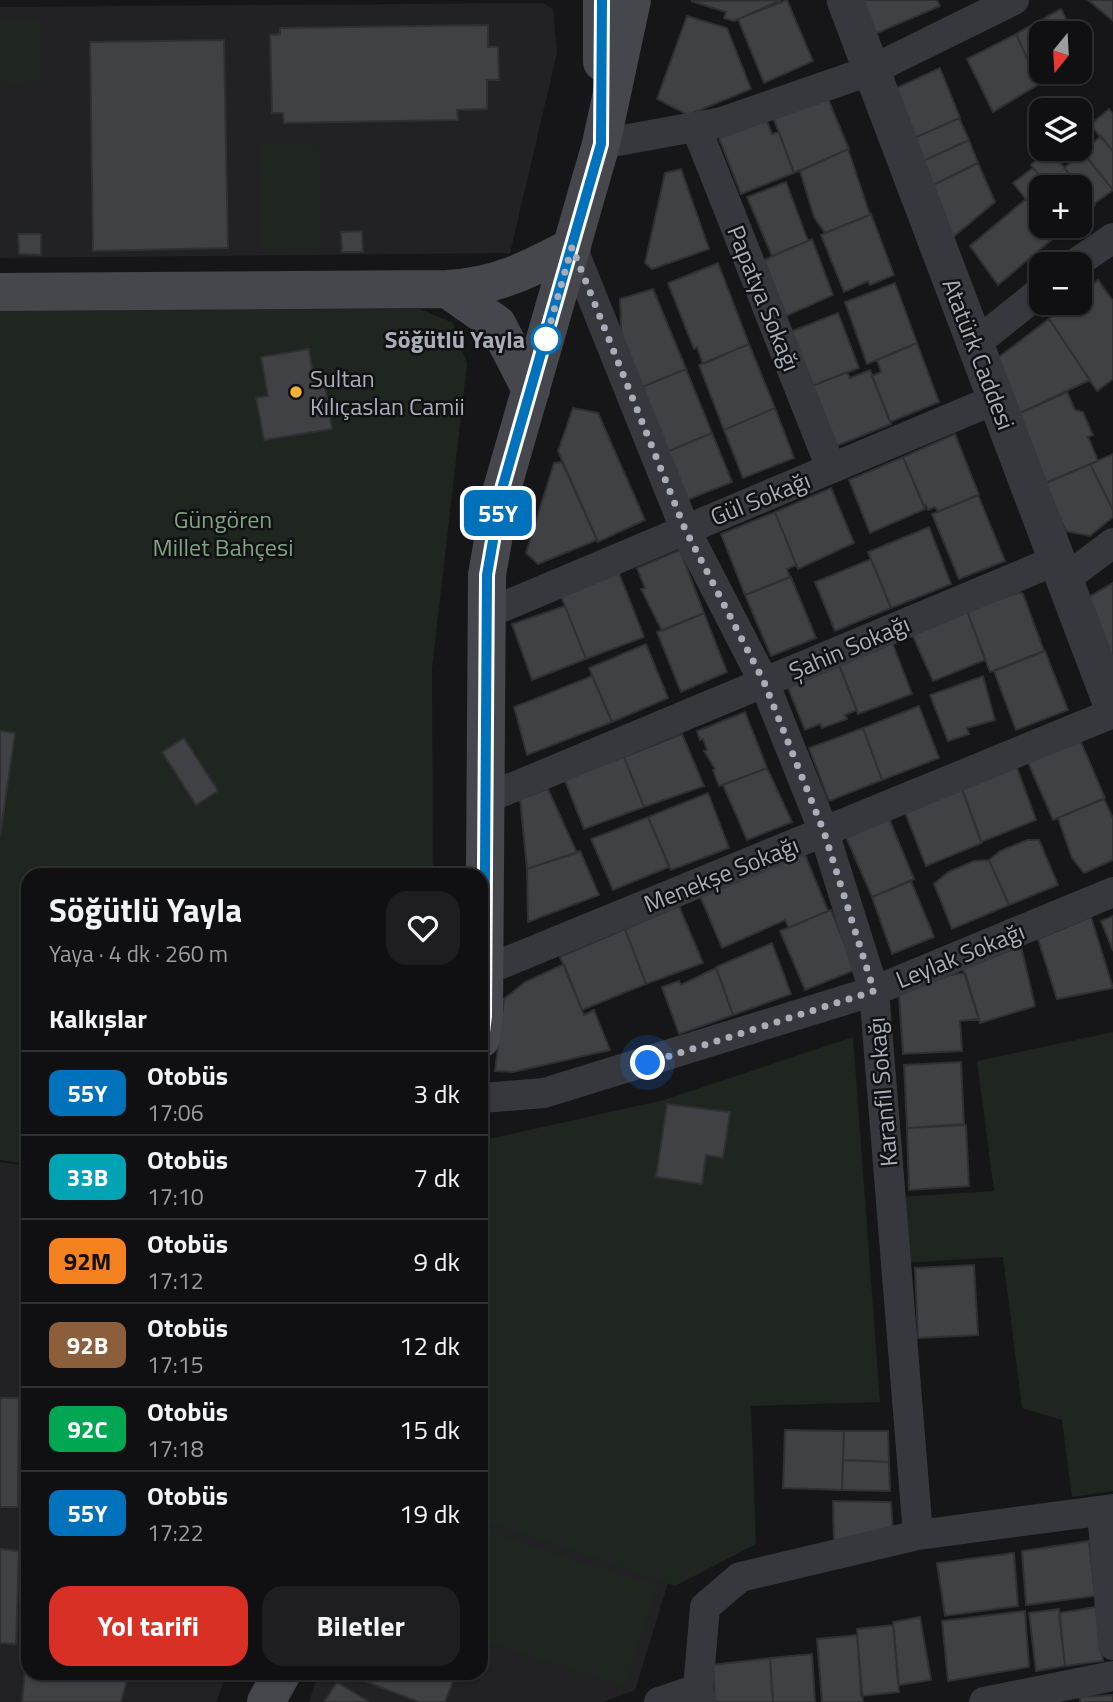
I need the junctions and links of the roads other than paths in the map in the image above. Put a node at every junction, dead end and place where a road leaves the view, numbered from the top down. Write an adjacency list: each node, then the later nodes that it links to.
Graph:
1 (603, 0): 7 (main road)
2 (632, 0): 7 (main road)
3 (845, 0): 5 (street, Atatürk Caddesi)
4 (1014, 0): 5 (street)
5 (872, 70): 6 (street); 14 (street, Atatürk Caddesi)
6 (696, 127): 7 (street); 17 (street, Papatya Sokağı)
7 (601, 144): 9 (main road)
8 (1113, 238): 10 (street)
9 (572, 247): 11 (main road); 15 (main road); 18 (street, Karanfil Sokağı)
10 (1092, 252)
11 (447, 289): 12 (main road); 15 (main road)
12 (0, 292)
13 (1029, 301): 14 (street)
14 (975, 344): 16 (street, Atatürk Caddesi)
15 (531, 390): 21 (main road)
16 (996, 399): 17 (street, Gül Sokağı); 20 (street, Atatürk Caddesi)
17 (831, 468): 18 (street, Gül Sokağı)
18 (685, 529): 21 (street, Gül Sokağı); 22 (street, Karanfil Sokağı)
19 (1113, 543): 20 (street, Şahin Sokağı)
20 (1061, 570): 22 (street, Şahin Sokağı); 23 (street, Atatürk Caddesi)
21 (486, 614): 25 (main road)
22 (764, 682): 25 (street, Şahin Sokağı); 26 (street, Karanfil Sokağı)
23 (1113, 708)
24 (1113, 713): 26 (street, Menekşe Sokağı)
25 (485, 799): 27 (main road)
26 (824, 832): 29 (street, Menekşe Sokağı); 30 (street, Karanfil Sokağı)
27 (485, 868)
28 (1113, 892): 30 (street, Leylak Sokağı)
29 (488, 969)
30 (874, 991): 31 (street, Leylak Sokağı); 33 (street, Karanfil Sokağı)
31 (488, 1097)
32 (1107, 1510): 33 (street); 34 (street)
33 (918, 1535): 37 (street)
34 (1113, 1645)
35 (1113, 1676): 40 (street)
36 (278, 1680): 38 (main road)
37 (700, 1695): 39 (street)
38 (266, 1702)
39 (659, 1702)
40 (984, 1702)

